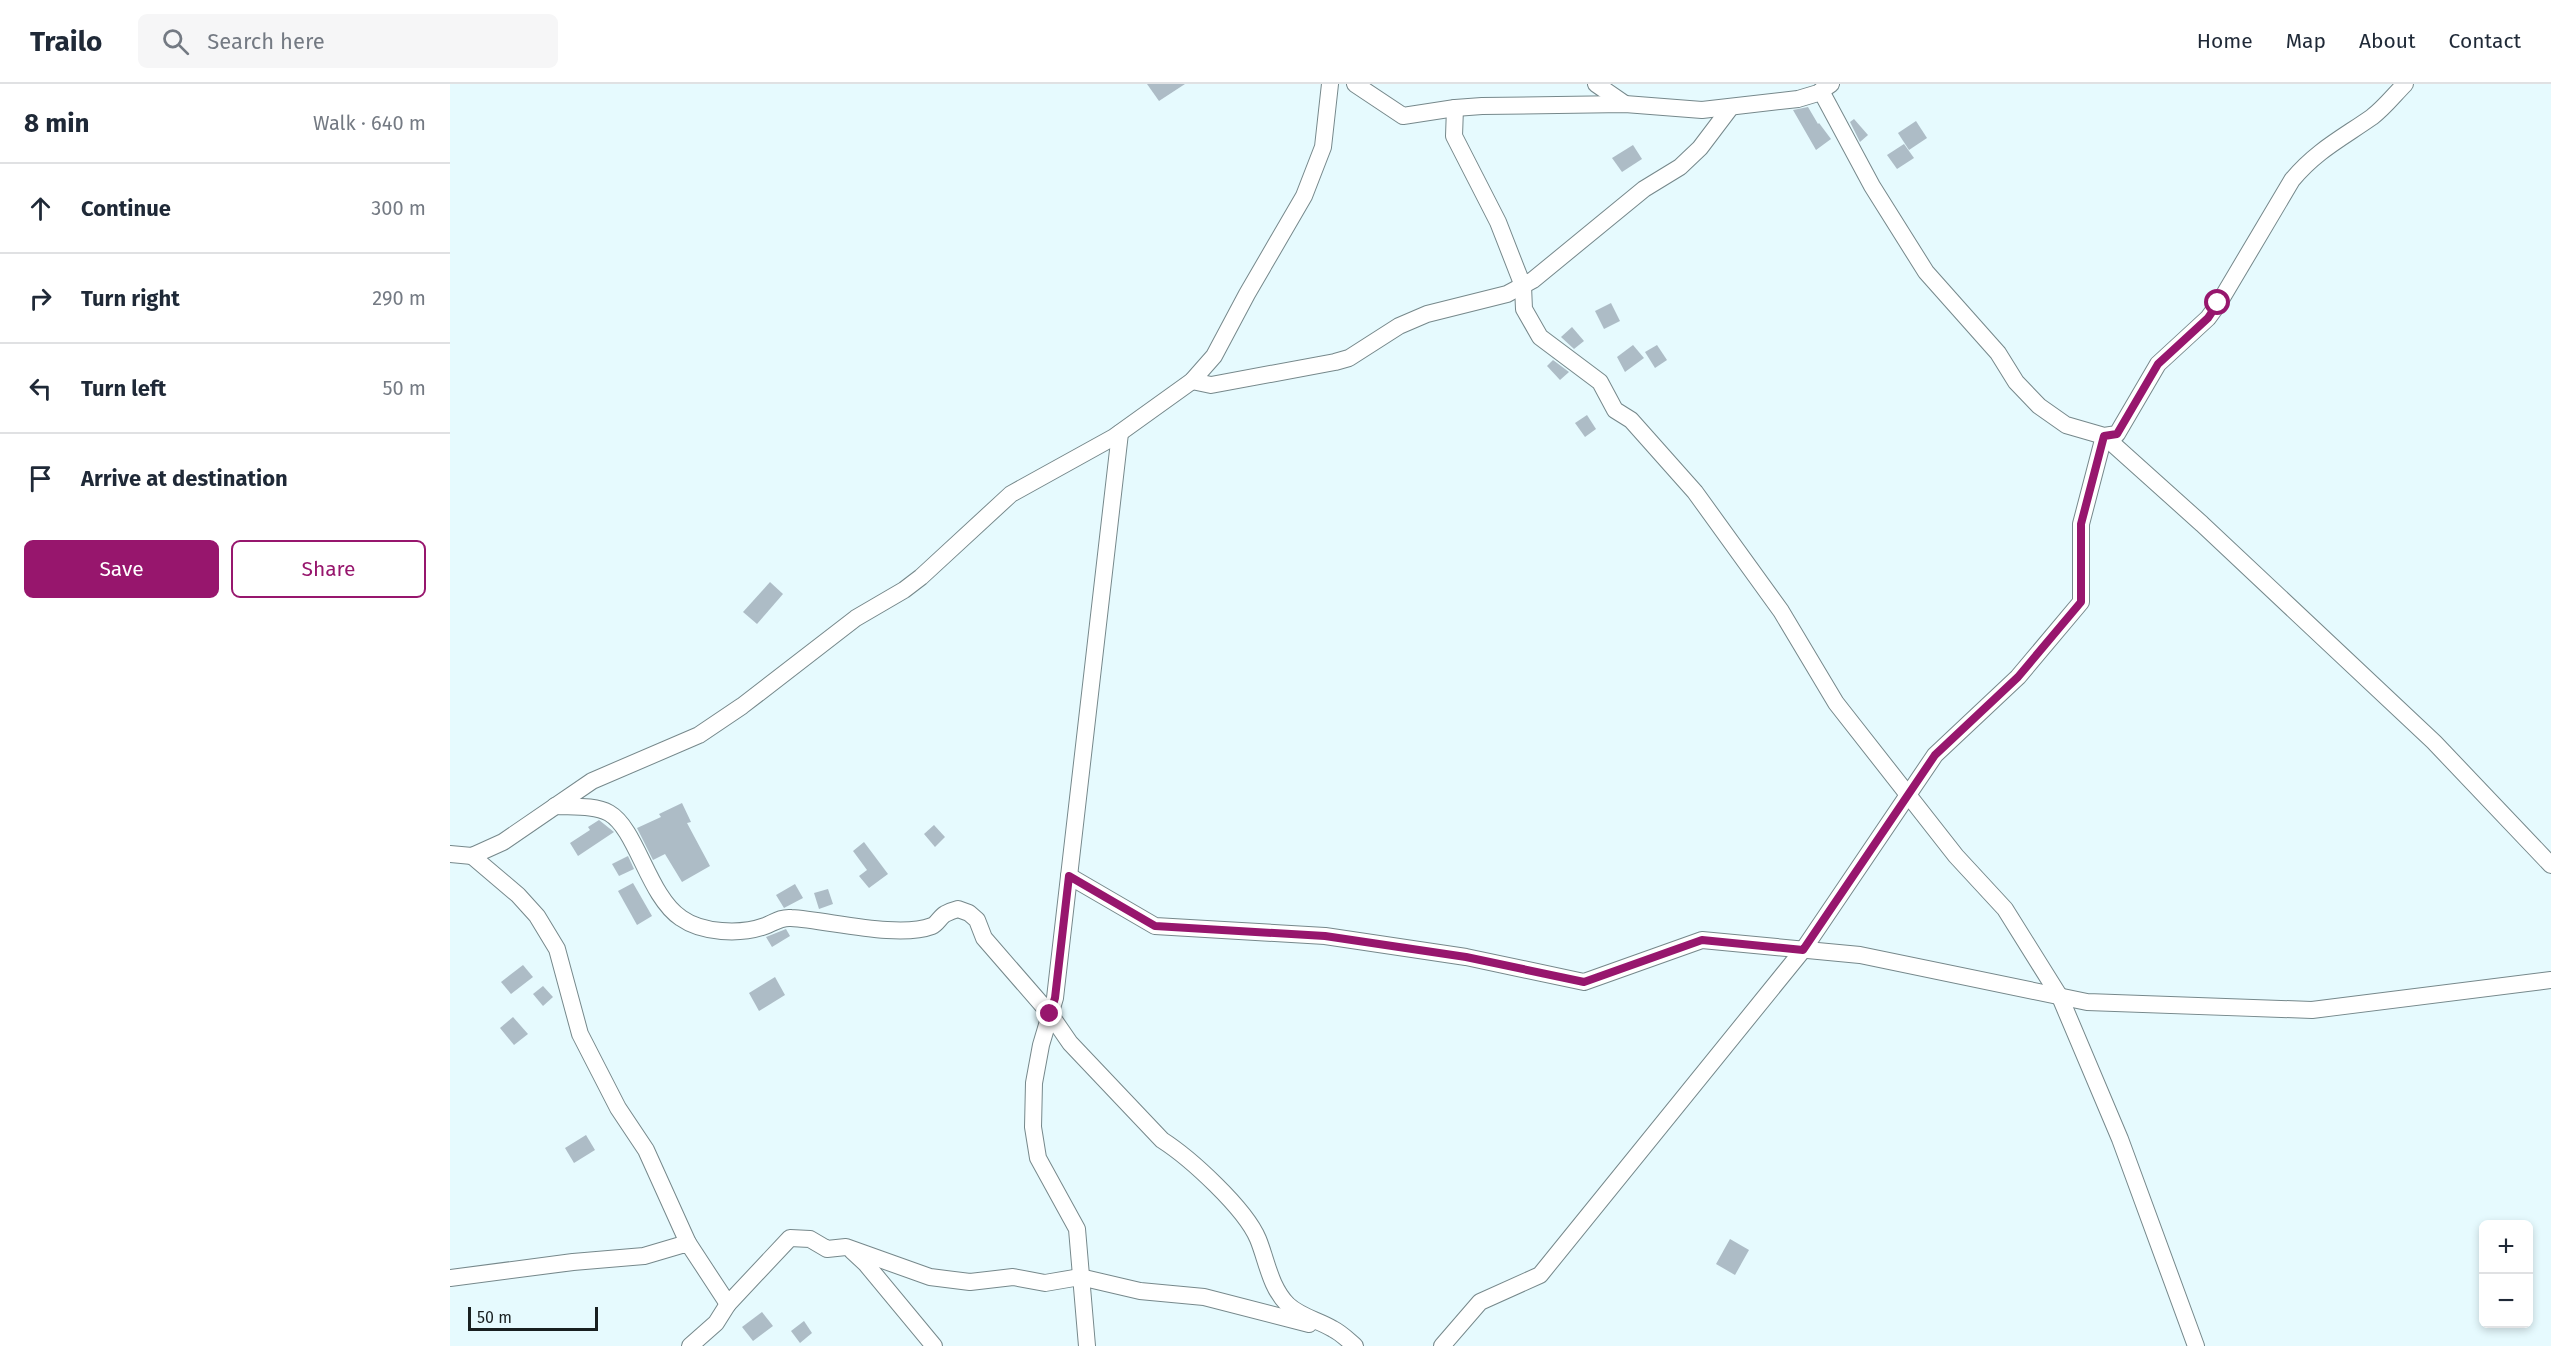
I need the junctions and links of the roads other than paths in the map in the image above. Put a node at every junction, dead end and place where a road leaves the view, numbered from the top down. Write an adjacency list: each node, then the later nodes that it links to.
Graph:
1 (1330, 84): 10 (street)
2 (1355, 84): 7 (street)
3 (1596, 84): 6 (street)
4 (2405, 84): 12 (street)
5 (1826, 87): 8 (street); 12 (street)
6 (1625, 104): 7 (street); 8 (street)
7 (1455, 108): 9 (street)
8 (1731, 108): 9 (street)
9 (1523, 286): 10 (street); 13 (street)
10 (1191, 381): 11 (street)
11 (1119, 433): 14 (street); 18 (street)
12 (2104, 436): 13 (street); 17 (street)
13 (1909, 794): 19 (street); 21 (street)
14 (555, 806): 16 (street); 22 (street)
15 (450, 854): 16 (street)
16 (472, 856): 23 (street)
17 (2551, 865)
18 (1069, 876): 19 (street); 22 (street)
19 (1803, 950): 21 (street); 33 (street)
20 (2551, 980): 21 (street)
21 (2060, 997): 34 (street)
22 (1050, 1014): 25 (street); 28 (street)
23 (688, 1243): 26 (street); 27 (street)
24 (846, 1246): 25 (street); 27 (street); 30 (street)
25 (1080, 1276): 28 (street); 31 (street)
26 (450, 1278)
27 (728, 1304): 29 (street)
28 (1333, 1329): 32 (street)
29 (690, 1346)
30 (934, 1346)
31 (1087, 1346)
32 (1354, 1346)
33 (1442, 1346)
34 (2196, 1346)

